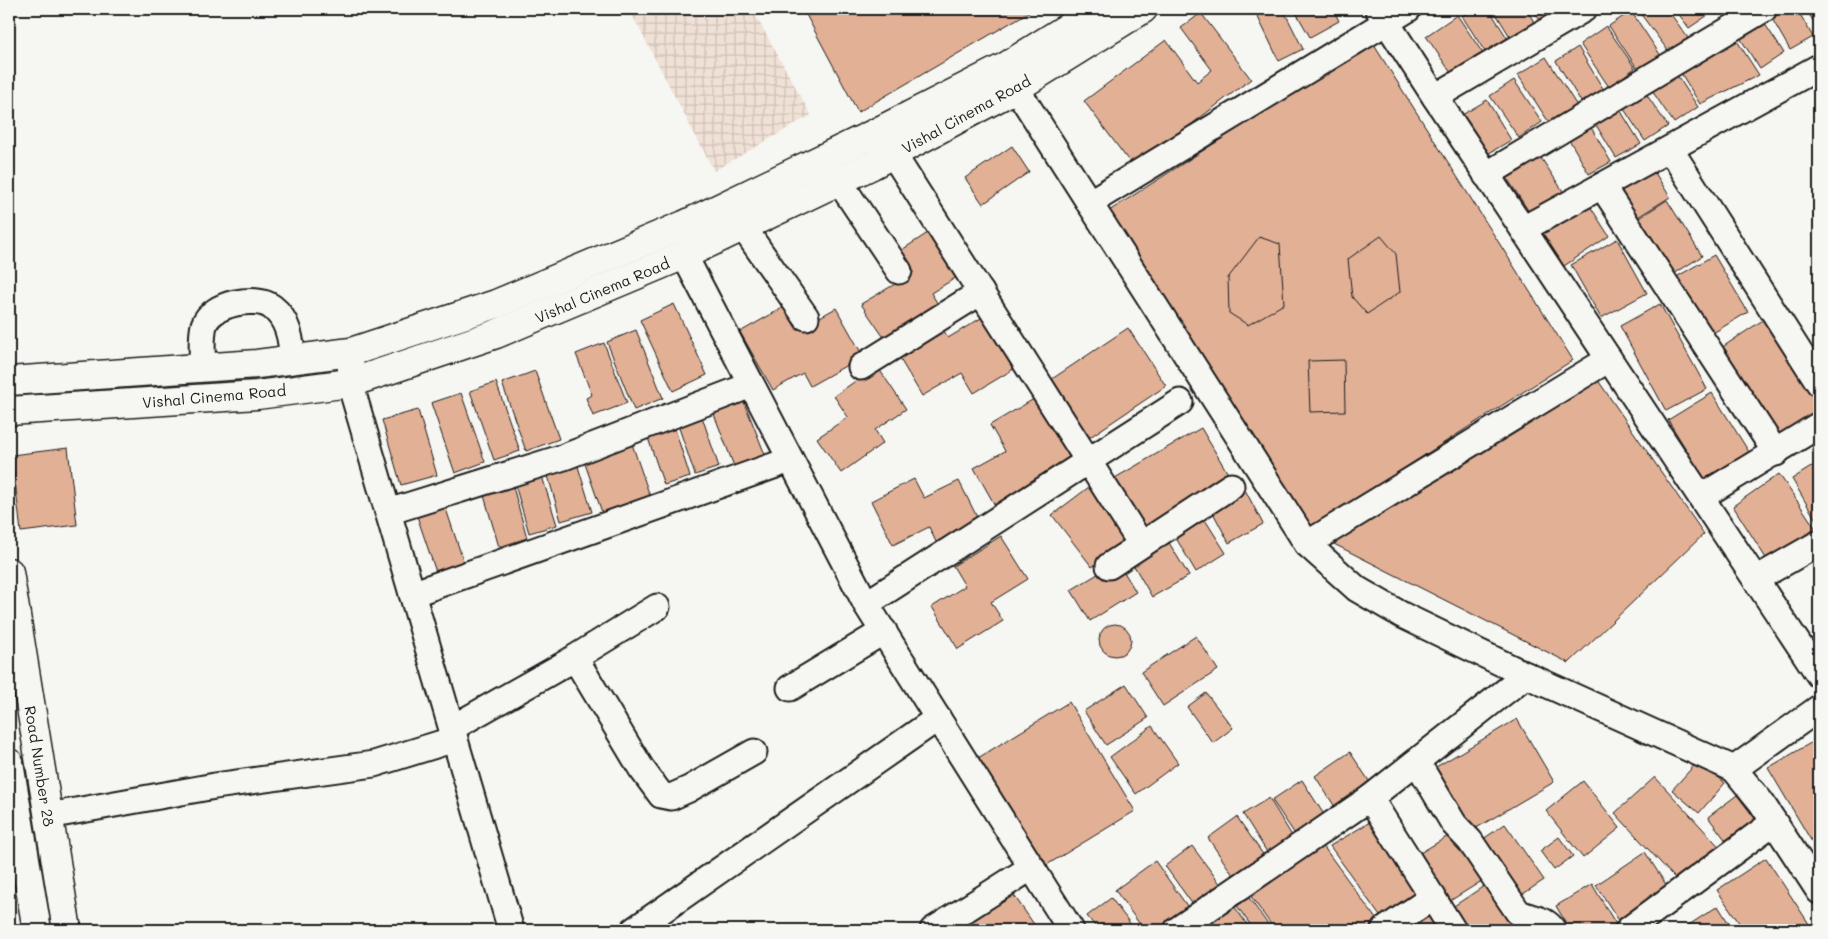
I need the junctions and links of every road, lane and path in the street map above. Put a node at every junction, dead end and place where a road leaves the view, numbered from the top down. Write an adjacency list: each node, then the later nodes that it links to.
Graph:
1 (1097, 9): 8 (street, Vishal Cinema Road)
2 (1143, 9): 8 (street, Vishal Cinema Road)
3 (1408, 9): 6 (street)
4 (1584, 9): 9 (street)
5 (1764, 9): 13 (street)
6 (1383, 16): 9 (street); 16 (street)
7 (1819, 66): 11 (street)
8 (1010, 78): 10 (street, Vishal Cinema Road); 12 (street, Vishal Cinema Road); 16 (street)
9 (1434, 98): 13 (street)
10 (857, 142): 12 (street); 23 (street, Vishal Cinema Road)
11 (1670, 149): 15 (street); 30 (street)
12 (883, 160): 14 (street, Vishal Cinema Road); 21 (street)
13 (1486, 174): 18 (street)
14 (839, 181): 17 (street, Vishal Cinema Road); 20 (street)
15 (1602, 186): 18 (street); 35 (street)
16 (1089, 203): 43 (street)
17 (743, 227): 19 (street, Vishal Cinema Road); 22 (street)
18 (1523, 230): 24 (street)
19 (684, 255): 29 (street, Vishal Cinema Road); 31 (street)
20 (899, 271)
21 (981, 292): 26 (street); 37 (street)
22 (806, 317)
23 (351, 352): 25 (street, Vishal Cinema Road); 29 (street)
24 (1609, 359): 39 (street); 43 (street)
25 (292, 360): 27 (street, Vishal Cinema Road); 27 (street)
26 (861, 366)
27 (203, 368): 28 (street, Vishal Cinema Road)
28 (9, 381)
29 (350, 383): 33 (street, Vishal Cinema Road); 40 (street)
30 (1819, 383)
31 (751, 385): 36 (street); 40 (street)
32 (1180, 402): 37 (street)
33 (9, 411)
34 (1819, 425): 35 (street)
35 (1776, 453): 39 (street)
36 (790, 460): 47 (street); 48 (street)
37 (1089, 461): 42 (street); 48 (street)
38 (1231, 486): 42 (street)
39 (1701, 497): 46 (street)
40 (388, 512): 47 (street)
41 (1819, 543): 46 (street)
42 (1141, 544): 44 (street)
43 (1307, 544): 52 (street)
44 (1109, 566)
45 (9, 572): 63 (street, Road Number 28)
46 (1756, 579): 53 (street)
47 (412, 594): 57 (street)
48 (866, 604): 50 (street)
49 (657, 608): 51 (street)
50 (884, 631): 54 (street); 56 (street)
51 (575, 658): 57 (street); 58 (street)
52 (1526, 674): 59 (street); 61 (street)
53 (1819, 675)
54 (790, 688)
55 (1819, 708): 61 (street)
56 (938, 718): 65 (street); 71 (street)
57 (453, 733): 63 (street); 70 (street)
58 (754, 752)
59 (1417, 762): 62 (street); 77 (street)
60 (9, 763): 68 (street, Road Number 28)
61 (1734, 769): 64 (street)
62 (1370, 798): 67 (street); 74 (street)
63 (48, 816): 69 (street, Road Number 28)
64 (1774, 822): 66 (street); 78 (street)
65 (1032, 867): 72 (street); 73 (street)
66 (1819, 891)
67 (1433, 897): 75 (street); 76 (street)
68 (37, 930)
69 (67, 930)
70 (511, 930)
71 (634, 930)
72 (933, 930)
73 (1071, 930)
74 (1178, 930)
75 (1384, 930)
76 (1453, 930)
77 (1553, 930)
78 (1628, 930)

